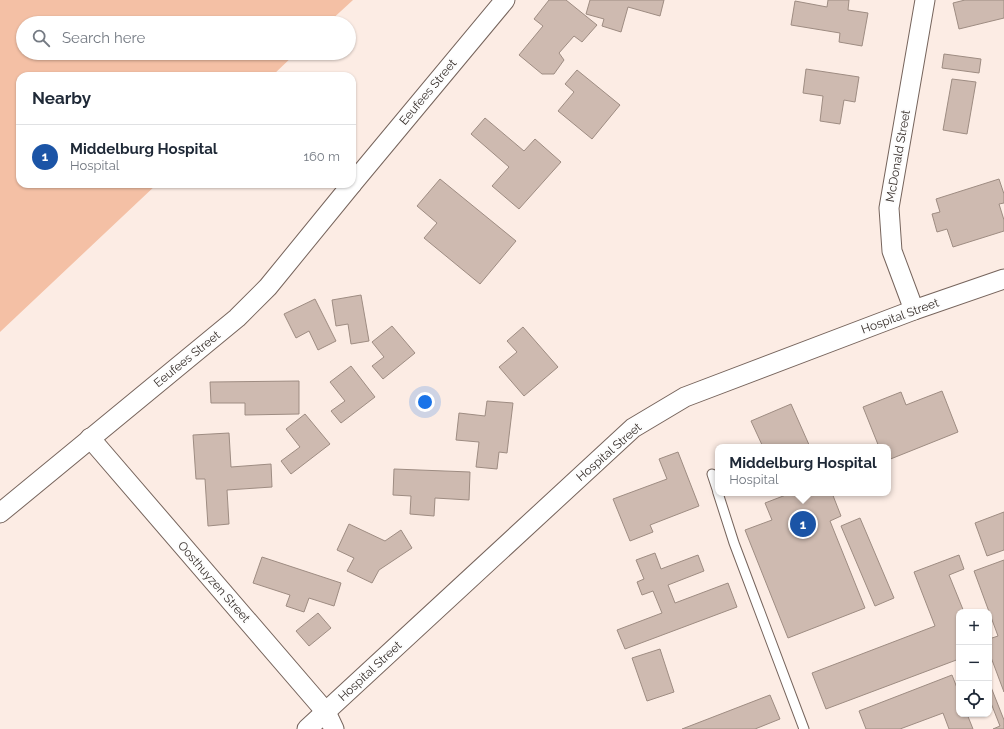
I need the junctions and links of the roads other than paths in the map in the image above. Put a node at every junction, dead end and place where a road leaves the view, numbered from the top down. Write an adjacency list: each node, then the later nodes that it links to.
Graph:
1 (505, 0): 3 (street, Eeufees Street)
2 (926, 0): 6 (street, McDonald Street)
3 (356, 179)
4 (349, 188): 7 (street, Eeufees Street)
5 (1004, 279): 6 (street, Hospital Street)
6 (914, 310): 12 (street, Hospital Street)
7 (90, 438): 11 (street, Eeufees Street); 12 (street, Oosthuyzen Street)
8 (712, 474): 9 (lane)
9 (715, 484)
10 (719, 496): 15 (lane)
11 (0, 513)
12 (326, 712): 13 (street, Hospital Street); 14 (street, Oosthuyzen Street)
13 (307, 729)
14 (334, 729)
15 (804, 729)

